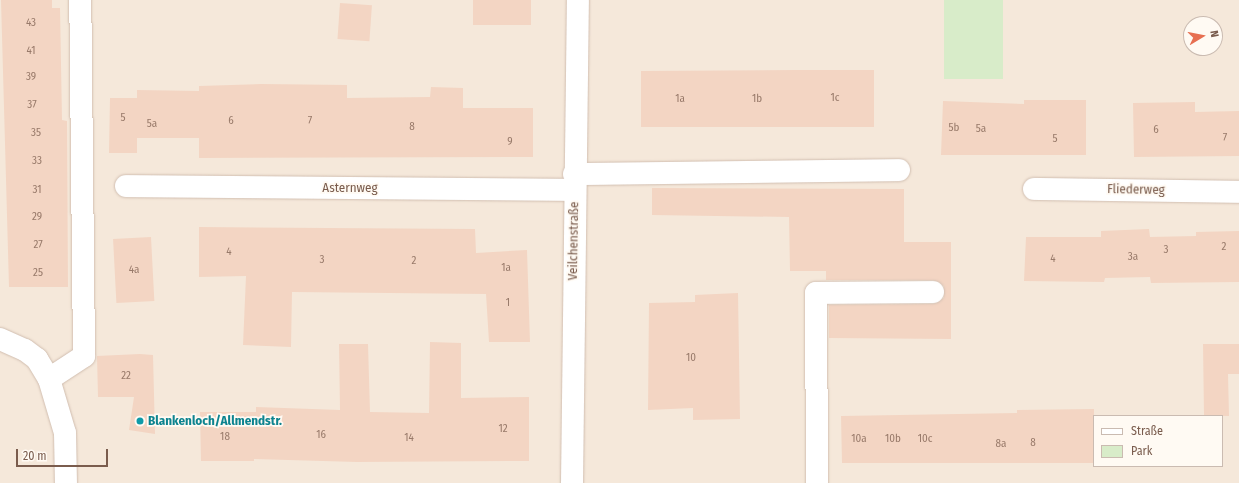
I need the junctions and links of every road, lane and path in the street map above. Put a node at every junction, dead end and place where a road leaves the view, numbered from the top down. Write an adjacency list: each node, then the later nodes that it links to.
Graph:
1 (80, 0): 10 (street)
2 (578, 0): 4 (street, Veilchenstraße)
3 (899, 170): 4 (street, Asternweg)
4 (574, 182): 5 (street, Asternweg); 12 (street, Veilchenstraße)
5 (126, 186)
6 (1034, 188): 7 (street, Fliederweg)
7 (1239, 192)
8 (933, 292): 13 (street)
9 (0, 339): 10 (street)
10 (49, 379): 11 (street)
11 (66, 483)
12 (572, 483)
13 (817, 483)

